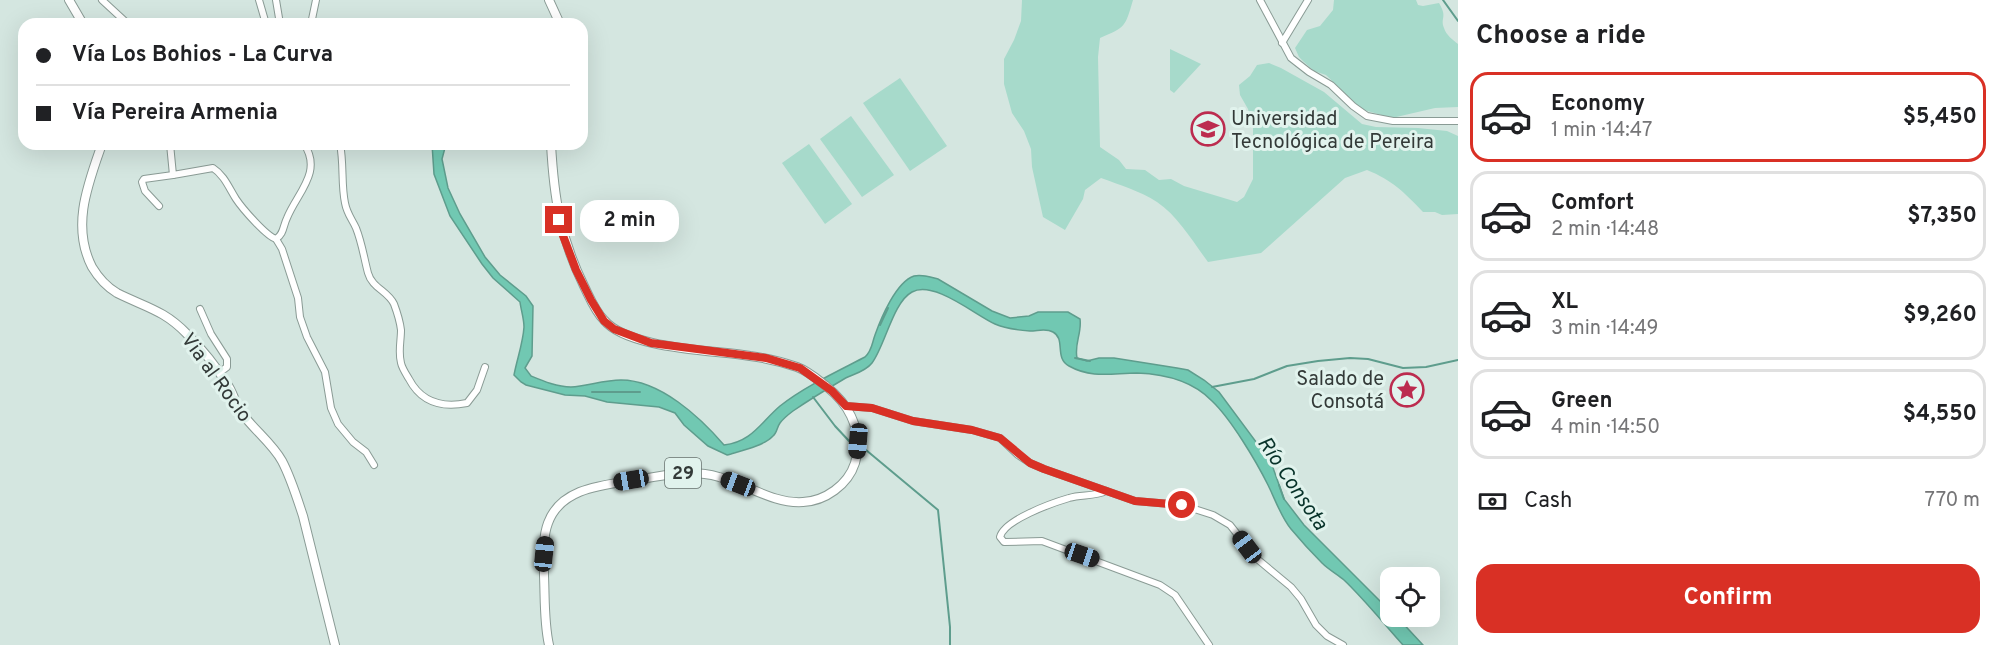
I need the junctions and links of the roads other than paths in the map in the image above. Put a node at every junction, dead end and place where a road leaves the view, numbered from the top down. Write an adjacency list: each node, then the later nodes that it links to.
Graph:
1 (69, 0): 9 (main road)
2 (102, 0): 10 (street)
3 (259, 0): 11 (street)
4 (276, 0): 12 (street)
5 (316, 0): 13 (street)
6 (549, 0): 14 (main road)
7 (1260, 0): 15 (street)
8 (1308, 0): 15 (street)
9 (80, 18)
10 (122, 18)
11 (264, 18)
12 (279, 18)
13 (312, 18)
14 (558, 18)
15 (1282, 43): 16 (street)
16 (1458, 121)
17 (100, 150): 27 (main road, Via al Rocio)
18 (171, 150): 22 (street)
19 (308, 150): 24 (street)
20 (341, 150): 26 (street)
21 (551, 150): 28 (main road, 29)
22 (173, 174): 23 (street); 24 (street)
23 (159, 206)
24 (276, 239): 29 (street)
25 (201, 309): 27 (street)
26 (485, 367)
27 (219, 373): 31 (main road, Via al Rocio)
28 (846, 406): 30 (street); 32 (main road, 29)
29 (374, 465)
30 (1107, 491): 33 (street); 34 (street)
31 (335, 645)
32 (549, 645)
33 (1209, 645)
34 (1343, 645)

